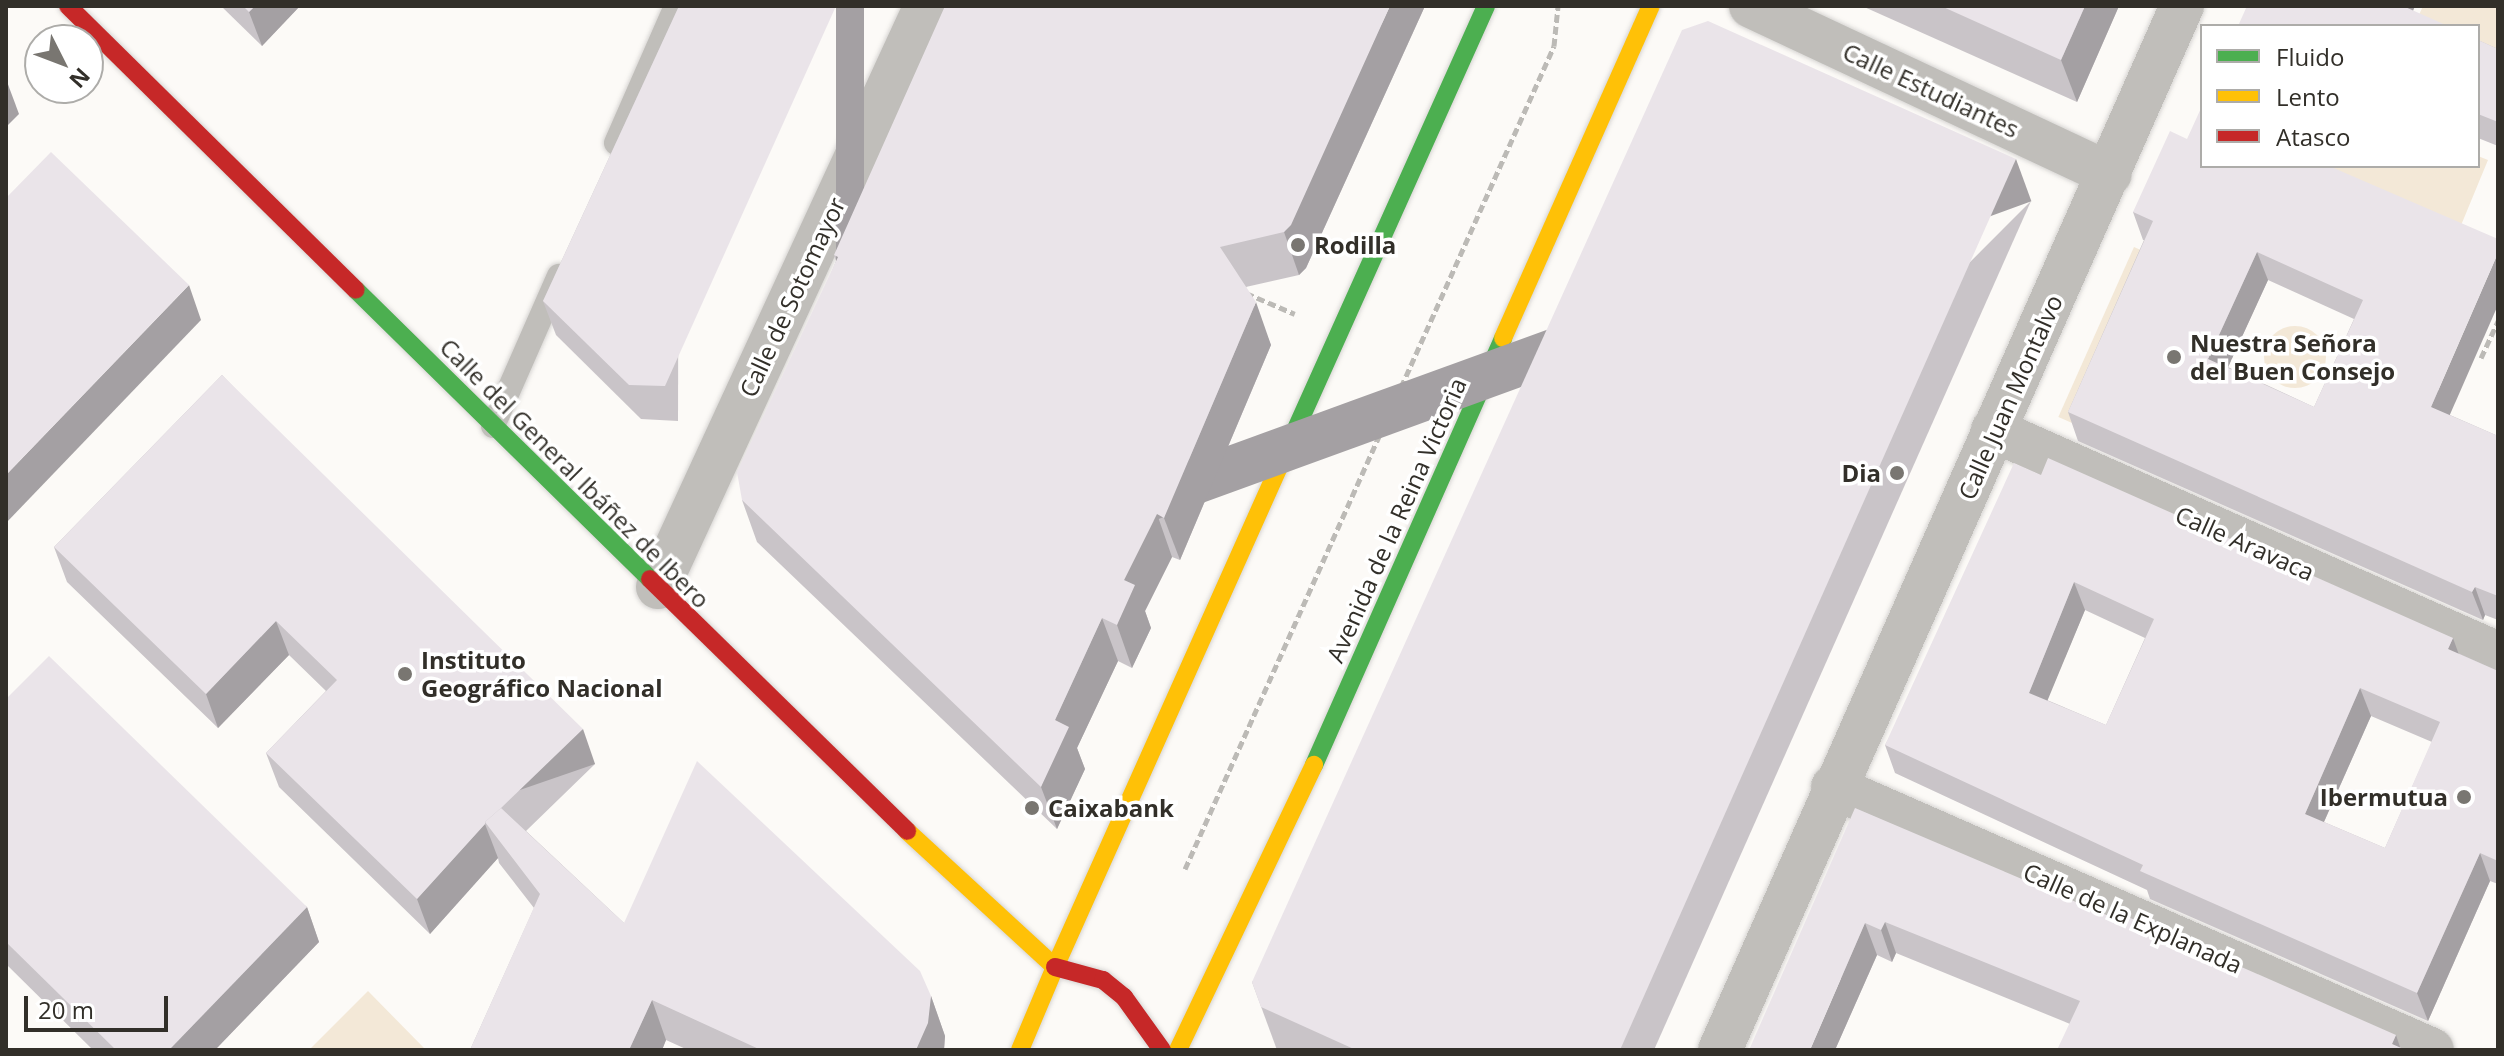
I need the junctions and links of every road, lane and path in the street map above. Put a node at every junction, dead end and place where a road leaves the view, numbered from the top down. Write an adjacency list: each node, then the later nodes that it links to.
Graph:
1 (68, 6): 16 (street, Calle del General Ibáñez de Ibero)
2 (676, 6): 9 (lane)
3 (926, 6): 18 (street, Calle de Sotomayor)
4 (1486, 6): 22 (street)
5 (1558, 6): 21 (path)
6 (1651, 6): 27 (street, Avenida de la Reina Victoria)
7 (1751, 6): 10 (street, Calle Estudiantes)
8 (2182, 6): 10 (street, Calle Juan Montalvo)
9 (607, 165)
10 (2110, 174): 17 (street, Calle Juan Montalvo)
11 (569, 252): 16 (lane)
12 (1241, 292): 13 (path)
13 (1296, 315)
14 (2498, 321): 15 (path)
15 (2481, 358)
16 (493, 426): 18 (street, Calle del General Ibáñez de Ibero)
17 (1993, 430): 19 (street, Calle Aravaca); 20 (street, Calle Juan Montalvo)
18 (658, 587): 22 (street, Calle del General Ibáñez de Ibero)
19 (2498, 654)
20 (1833, 787): 28 (street, Calle Juan Montalvo); 29 (street, Calle de la Explanada)
21 (1185, 869)
22 (1055, 967): 23 (street); 26 (street)
23 (1041, 1002): 24 (street); 25 (street)
24 (1020, 1050)
25 (1034, 1050)
26 (1162, 1050)
27 (1178, 1050)
28 (1720, 1050)
29 (2432, 1050)

